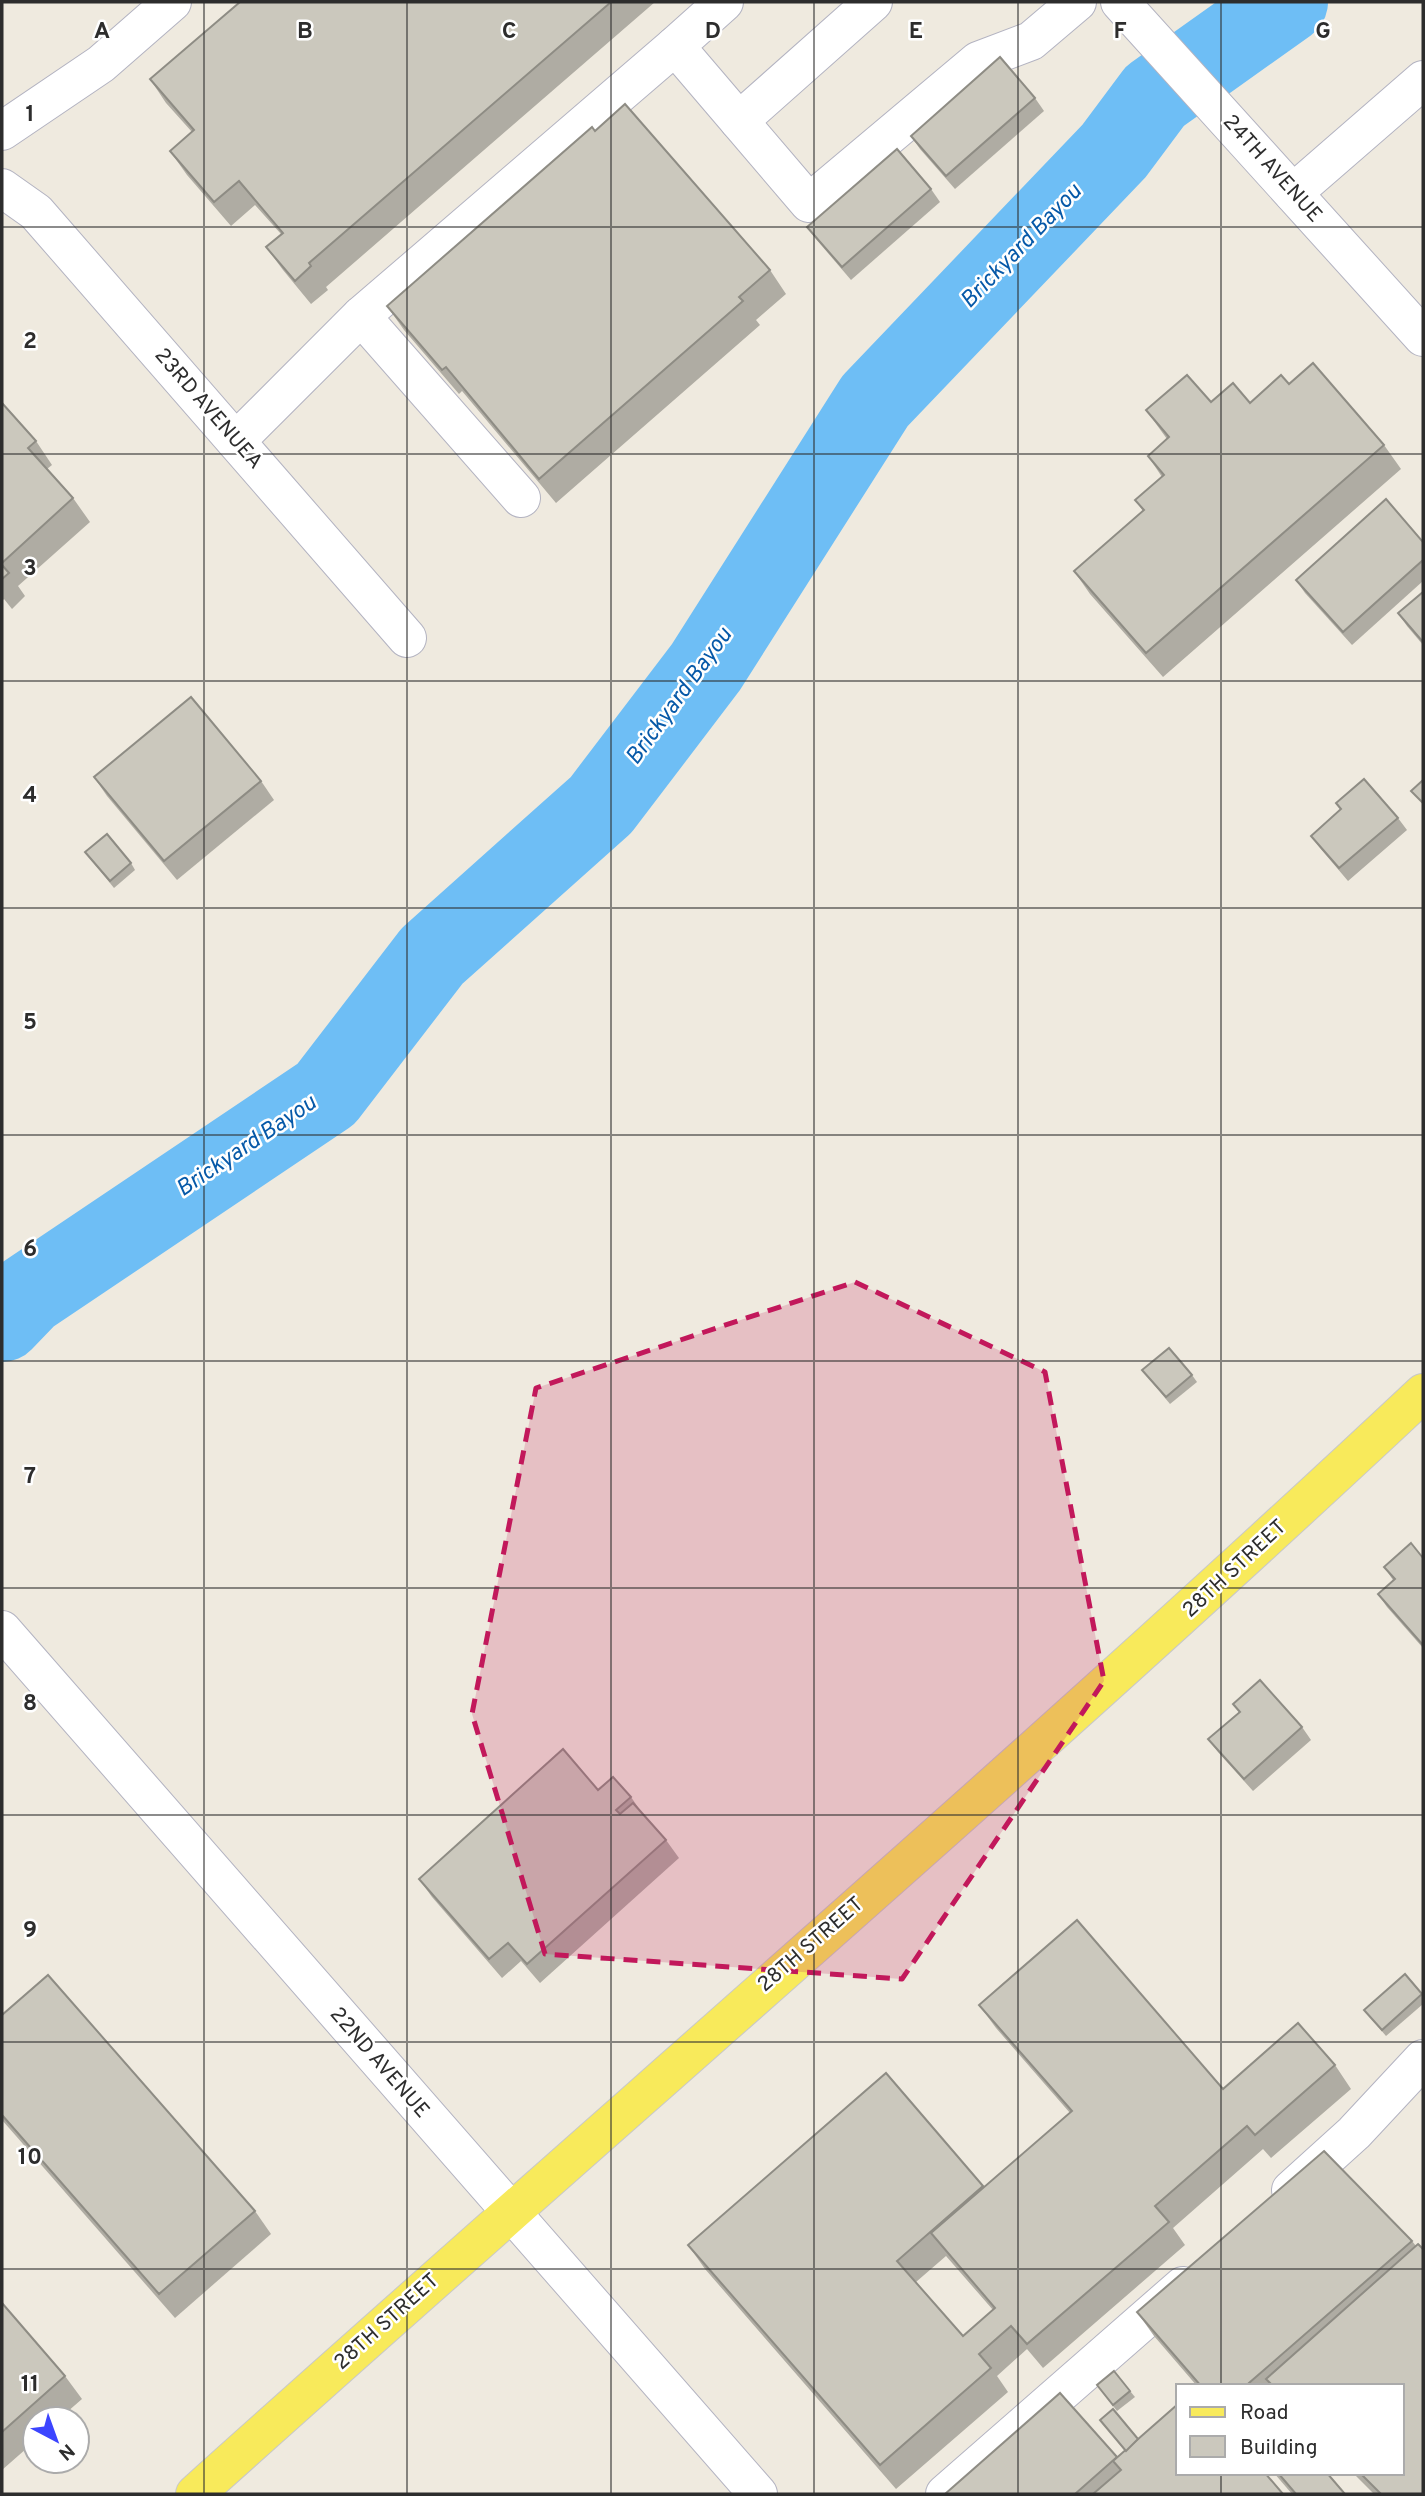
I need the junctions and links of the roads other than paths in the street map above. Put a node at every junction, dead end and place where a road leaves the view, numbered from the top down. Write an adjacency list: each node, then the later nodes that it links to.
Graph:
1 (172, 2): 9 (street)
2 (724, 2): 6 (street)
3 (873, 2): 8 (street)
4 (1077, 2): 8 (street)
5 (1121, 2): 11 (street, 24TH AVENUE)
6 (675, 46): 8 (street); 12 (street)
7 (1423, 80): 11 (street)
8 (739, 121)
9 (2, 131)
10 (2, 188): 14 (street, 23RD AVENUEA)
11 (1293, 193): 13 (street, 24TH AVENUE)
12 (361, 316): 14 (street); 15 (street)
13 (1423, 337)
14 (236, 442): 16 (street, 23RD AVENUEA)
15 (521, 498)
16 (407, 638)
17 (1423, 1393): 21 (main road, 28TH STREET)
18 (2, 1630): 21 (street, 22ND AVENUE)
19 (1423, 2059): 20 (street)
20 (1267, 2211)
21 (508, 2212): 23 (main road, 28TH STREET); 24 (street, 22ND AVENUE)
22 (1209, 2264): 25 (street)
23 (195, 2494)
24 (758, 2494)
25 (945, 2494)

